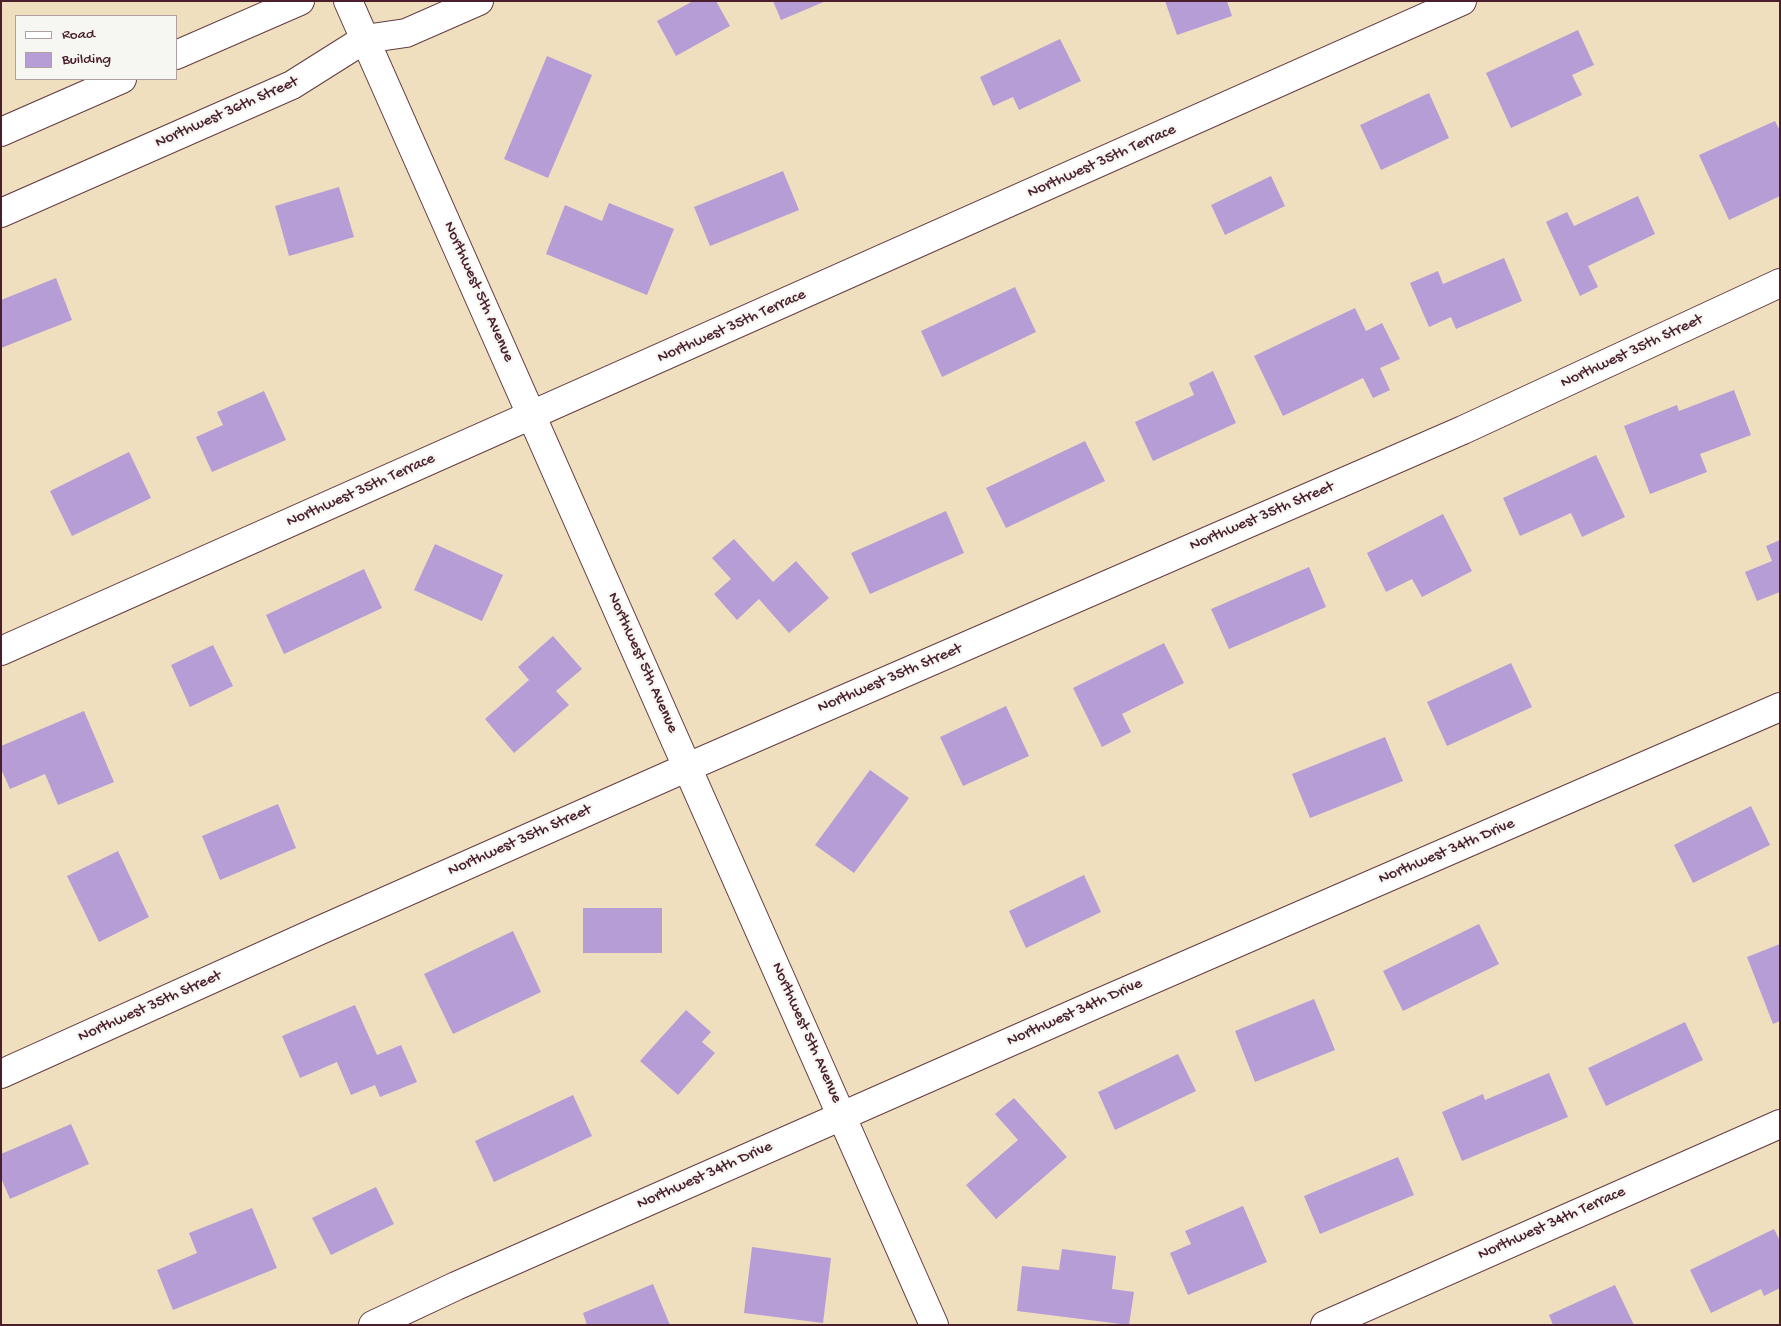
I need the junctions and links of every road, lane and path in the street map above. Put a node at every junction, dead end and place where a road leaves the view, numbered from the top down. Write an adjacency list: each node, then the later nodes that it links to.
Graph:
1 (300, 1): 6 (street)
2 (348, 1): 5 (street, Northwest 5th Avenue)
3 (479, 1): 5 (street, Northwest 36th Street)
4 (1462, 1): 11 (street, Northwest 35th Terrace)
5 (365, 40): 9 (street, Northwest 36th Street); 11 (street, Northwest 5th Avenue)
6 (178, 54)
7 (120, 80): 8 (street)
8 (1, 132)
9 (1, 213)
10 (1780, 283): 14 (street, Northwest 35th Street)
11 (533, 415): 12 (street, Northwest 35th Terrace); 14 (street, Northwest 5th Avenue)
12 (1, 651)
13 (1780, 707): 16 (street, Northwest 34th Drive)
14 (688, 767): 15 (street, Northwest 35th Street); 16 (street, Northwest 5th Avenue)
15 (1, 1074)
16 (843, 1116): 18 (street, Northwest 34th Drive); 19 (street, Northwest 5th Avenue)
17 (1780, 1124): 20 (street, Northwest 34th Terrace)
18 (373, 1325)
19 (934, 1325)
20 (1325, 1325)

